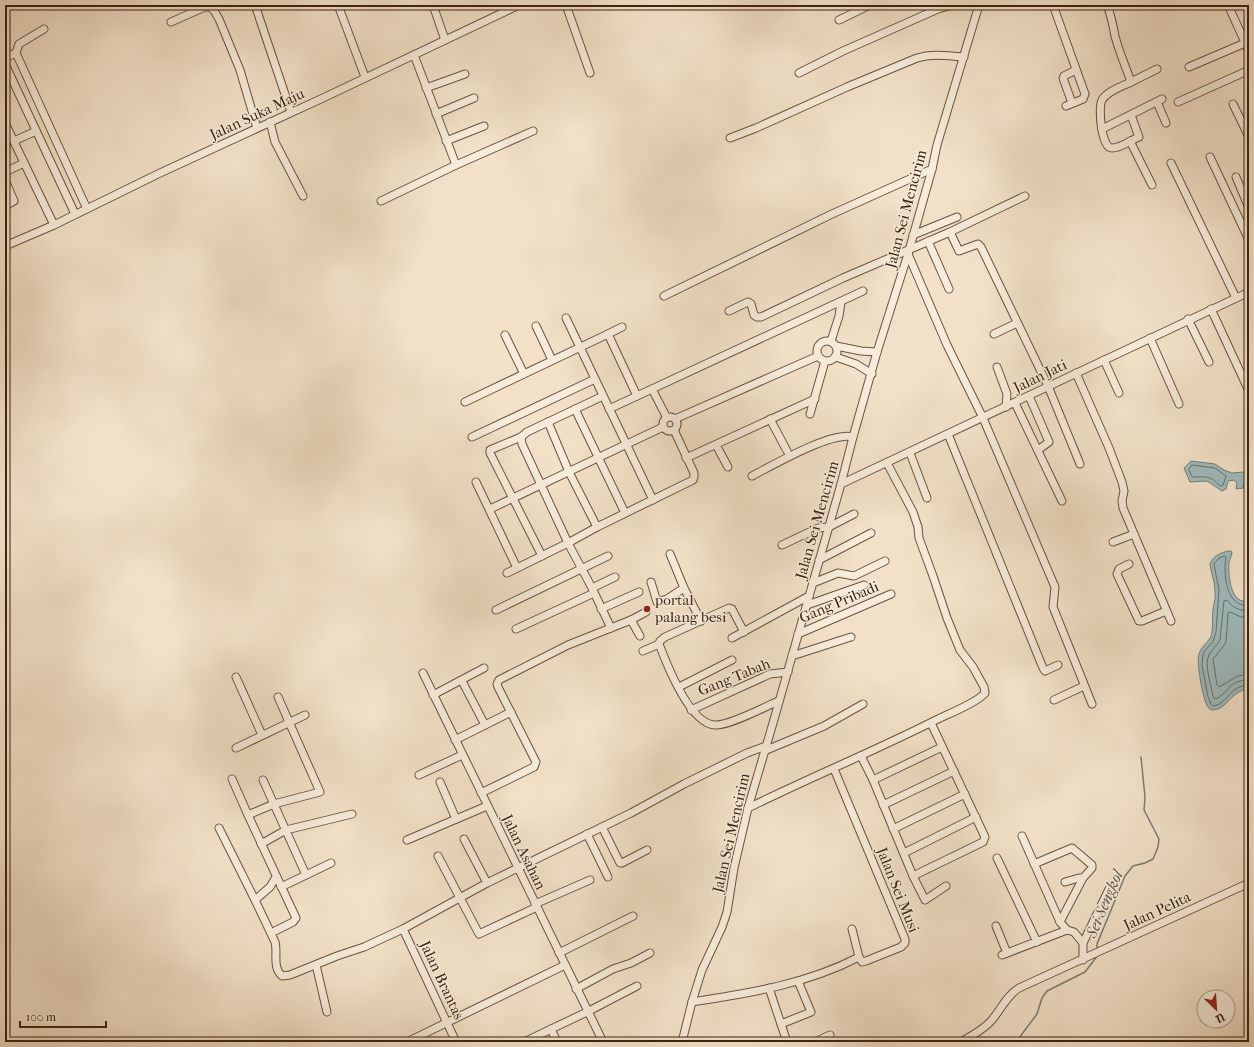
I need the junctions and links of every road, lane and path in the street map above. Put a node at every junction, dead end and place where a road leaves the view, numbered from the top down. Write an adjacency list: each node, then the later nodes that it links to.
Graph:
1 (254, 5): 36 (street)
2 (338, 5): 30 (street)
3 (433, 5): 15 (street)
4 (519, 5): 15 (street, Jalan Suka Maju)
5 (566, 5): 27 (street)
6 (870, 5): 12 (street)
7 (952, 5): 28 (street)
8 (979, 5): 20 (street, Jalan Sei Mencirim)
9 (1053, 5): 25 (street)
10 (1107, 5): 31 (street)
11 (1228, 5): 16 (street)
12 (839, 20)
13 (171, 22): 43 (street)
14 (44, 29): 18 (street)
15 (445, 40): 19 (street, Jalan Suka Maju)
16 (1245, 43): 17 (street); 23 (street)
17 (1249, 51)
18 (16, 53): 21 (street); 66 (street)
19 (414, 55): 30 (street, Jalan Suka Maju); 32 (street)
20 (964, 57): 48 (street); 56 (street, Jalan Sei Mencirim)
21 (5, 58)
22 (5, 64): 45 (street)
23 (1189, 66)
24 (1157, 69): 31 (street)
25 (1076, 70): 25 (street)
26 (1248, 72): 34 (street)
27 (590, 73)
28 (800, 73)
29 (466, 74): 32 (street)
30 (366, 77): 36 (street, Jalan Suka Maju)
31 (1130, 78): 44 (street)
32 (426, 88): 37 (street)
33 (474, 98): 37 (street)
34 (1178, 102)
35 (1233, 104): 47 (street)
36 (291, 112): 39 (street, Jalan Suka Maju)
37 (436, 114): 50 (street)
38 (1131, 115): 41 (street); 44 (street); 51 (street)
39 (270, 122): 43 (street, Jalan Suka Maju); 61 (street)
40 (5, 123): 49 (street)
41 (1166, 123)
42 (484, 126): 50 (street)
43 (257, 128): 66 (street, Jalan Suka Maju)
44 (1102, 129): 51 (street)
45 (36, 131): 49 (street); 67 (street)
46 (533, 131): 55 (street)
47 (1249, 137)
48 (730, 138)
49 (14, 141): 54 (street)
50 (446, 141): 55 (street)
51 (1130, 141): 60 (street)
52 (1210, 157): 73 (street)
53 (1171, 162): 80 (street)
54 (24, 163): 57 (street); 69 (street)
55 (456, 165): 63 (street)
56 (932, 169): 71 (street, Jalan Sei Mencirim); 79 (street)
57 (5, 172)
58 (1236, 177): 65 (street)
59 (5, 180): 64 (street)
60 (1152, 185)
61 (303, 196)
62 (1025, 196): 70 (street)
63 (381, 201)
64 (5, 206)
65 (1249, 208)
66 (86, 209): 67 (street, Jalan Suka Maju)
67 (75, 214): 69 (street, Jalan Suka Maju)
68 (957, 217): 71 (street)
69 (54, 225): 74 (street, Jalan Suka Maju)
70 (950, 232): 72 (street); 86 (street)
71 (914, 235): 75 (street, Jalan Sei Mencirim)
72 (928, 240): 75 (street); 76 (street)
73 (1249, 240)
74 (5, 246)
75 (909, 251): 83 (street); 96 (street, Jalan Sei Mencirim); 125 (street)
76 (949, 289)
77 (863, 291): 81 (street)
78 (1249, 292): 80 (street, Jalan Jati)
79 (664, 296)
80 (1236, 298): 82 (street, Jalan Jati)
81 (841, 302): 93 (street); 111 (street)
82 (1211, 309): 85 (street, Jalan Jati); 110 (street)
83 (729, 311)
84 (566, 318): 94 (street)
85 (1188, 320): 92 (street, Jalan Jati); 102 (street)
86 (1018, 323): 90 (street); 109 (street)
87 (536, 326): 99 (street)
88 (622, 327): 89 (street)
89 (608, 334): 94 (street); 114 (street)
90 (994, 334)
91 (505, 335): 106 (street)
92 (1150, 338): 100 (street, Jalan Jati); 119 (street)
93 (833, 344): 95 (street); 97 (street); 98 (street)
94 (580, 347): 99 (street); 108 (street)
95 (860, 351): 96 (street); 103 (street)
96 (877, 352): 107 (street, Jalan Sei Mencirim)
97 (818, 356): 101 (street); 126 (street)
98 (836, 356): 101 (street); 103 (street)
99 (552, 360): 106 (street)
100 (1104, 360): 105 (street, Jalan Jati); 112 (street)
101 (825, 361): 116 (street)
102 (1209, 362)
103 (856, 364): 107 (street)
104 (997, 367): 120 (street)
105 (1076, 373): 109 (street, Jalan Jati); 160 (street)
106 (524, 374): 117 (street)
107 (872, 374): 133 (street, Jalan Sei Mencirim)
108 (595, 379): 113 (street); 132 (street)
109 (1048, 386): 115 (street, Jalan Jati); 143 (street)
110 (1248, 387)
111 (652, 389): 114 (street); 124 (street)
112 (1119, 393)
113 (603, 396): 121 (street); 122 (street)
114 (637, 396): 122 (street)
115 (1029, 396): 118 (street, Jalan Jati); 137 (street)
116 (815, 398): 123 (street); 127 (street)
117 (465, 402)
118 (1015, 402): 120 (street, Jalan Jati); 137 (street)
119 (1179, 404)
120 (1006, 407): 125 (street, Jalan Jati)
121 (575, 409): 128 (street); 141 (street)
122 (609, 409): 135 (street)
123 (810, 414)
124 (667, 418): 126 (street); 129 (street)
125 (983, 418): 131 (street, Jalan Jati); 207 (street)
126 (675, 419): 130 (street)
127 (770, 419): 136 (street); 138 (street)
128 (548, 422): 134 (street); 145 (street)
129 (663, 427): 130 (street); 135 (street)
130 (674, 430): 140 (street)
131 (948, 434): 139 (street, Jalan Jati); 201 (street)
132 (472, 437)
133 (853, 437): 146 (street); 149 (street, Jalan Sei Mencirim)
134 (521, 438): 148 (street); 150 (street)
135 (627, 445): 141 (street); 152 (street)
136 (716, 445): 140 (street); 144 (street)
137 (1038, 450): 153 (street)
138 (787, 451)
139 (910, 453): 142 (street, Jalan Jati); 151 (street)
140 (686, 458): 152 (street)
141 (598, 459): 145 (street); 155 (street)
142 (887, 463): 149 (street, Jalan Jati); 219 (street)
143 (1080, 464)
144 (728, 468)
145 (570, 472): 148 (street); 158 (street)
146 (752, 476)
147 (476, 482): 154 (street)
148 (541, 484): 150 (street); 162 (street)
149 (841, 484): 157 (street, Jalan Sei Mencirim)
150 (512, 498): 154 (street); 165 (street)
151 (927, 498)
152 (653, 500): 155 (street)
153 (1062, 502)
154 (490, 509): 170 (street)
155 (624, 513): 158 (street)
156 (854, 514): 157 (street)
157 (829, 526): 163 (street); 167 (street, Jalan Sei Mencirim)
158 (596, 527): 162 (street)
159 (871, 533): 167 (street)
160 (1134, 534): 161 (street); 185 (street)
161 (1113, 542)
162 (568, 543): 165 (street); 171 (street)
163 (782, 545)
164 (670, 554): 177 (street)
165 (542, 556): 170 (street)
166 (608, 556): 171 (street)
167 (819, 560): 175 (street, Jalan Sei Mencirim)
168 (885, 561): 175 (street)
169 (1129, 564): 185 (street)
170 (518, 568): 172 (street)
171 (581, 568): 178 (street); 184 (street)
172 (507, 573)
173 (615, 577): 178 (street)
174 (651, 582): 177 (street)
175 (813, 583): 181 (street, Jalan Sei Mencirim)
176 (864, 585): 182 (street)
177 (684, 588): 189 (street)
178 (593, 590): 183 (street); 191 (street)
179 (639, 592): 183 (street)
180 (891, 594): 193 (street, Gang Pribadi)
181 (809, 596): 182 (street, Jalan Sei Mencirim); 192 (street)
182 (807, 605): 193 (street, Jalan Sei Mencirim)
183 (601, 609): 190 (street)
184 (496, 610)
185 (1166, 611): 188 (street)
186 (646, 612): 187 (street)
187 (631, 620): 190 (street); 194 (street)
188 (1171, 621)
189 (701, 622): 192 (street); 197 (street)
190 (611, 628): 216 (street)
191 (516, 629)
192 (744, 632): 196 (street)
193 (798, 634): 199 (street, Jalan Sei Mencirim)
194 (640, 636)
195 (852, 637): 199 (street)
196 (732, 638)
197 (659, 644): 198 (street); 208 (street)
198 (643, 651)
199 (792, 656): 203 (street, Jalan Sei Mencirim)
200 (732, 660): 208 (street)
201 (1058, 665)
202 (484, 668): 206 (street)
203 (788, 672): 212 (street, Jalan Sei Mencirim); 215 (street, Gang Tabah)
204 (423, 673): 209 (street, Jalan Asahan)
205 (236, 677): 221 (street)
206 (462, 681): 209 (street); 220 (street)
207 (1084, 686): 211 (street); 214 (street)
208 (679, 687): 215 (street)
209 (434, 695): 222 (street, Jalan Asahan)
210 (278, 697): 218 (street)
211 (1054, 700)
212 (780, 701): 215 (street); 225 (street, Jalan Sei Mencirim)
213 (863, 704): 225 (street)
214 (1092, 704)
215 (691, 710)
216 (511, 712): 220 (street); 235 (street)
217 (305, 715): 218 (street)
218 (289, 722): 221 (street); 237 (street)
219 (931, 723): 223 (street); 227 (street)
220 (485, 725): 222 (street)
221 (262, 735): 224 (street)
222 (455, 740): 226 (street, Jalan Asahan)
223 (942, 747): 229 (street); 233 (street)
224 (236, 748)
225 (765, 749): 240 (street, Jalan Sei Mencirim); 245 (street)
226 (462, 755): 230 (street); 235 (street, Jalan Asahan)
227 (861, 756): 228 (street); 233 (street)
228 (834, 769): 240 (street); 287 (street, Jalan Sei Musi)
229 (954, 771): 236 (street); 238 (street)
230 (419, 775)
231 (232, 779): 242 (street)
232 (263, 780): 237 (street)
233 (872, 780): 238 (street)
234 (440, 782): 244 (street)
235 (481, 793): 239 (street, Jalan Asahan)
236 (965, 794): 243 (street); 247 (street)
237 (274, 804): 242 (street); 248 (street)
238 (883, 805): 247 (street)
239 (487, 806): 244 (street); 260 (street, Jalan Asahan)
240 (748, 808): 295 (street, Jalan Sei Mencirim)
241 (352, 814): 248 (street)
242 (248, 815): 253 (street)
243 (976, 817): 255 (street); 262 (street)
244 (456, 819): 252 (street)
245 (602, 827): 249 (street); 254 (street)
246 (219, 828): 274 (street)
247 (893, 829): 255 (street)
248 (286, 830): 253 (street); 261 (street)
249 (587, 834): 260 (street); 264 (street)
250 (1022, 836): 259 (street)
251 (464, 839): 268 (street)
252 (407, 840)
253 (261, 844): 263 (street)
254 (648, 850)
255 (904, 853): 262 (street)
256 (438, 856): 273 (street)
257 (997, 858): 283 (street)
258 (331, 863): 261 (street)
259 (1034, 864): 265 (street); 277 (street)
260 (518, 868): 268 (street); 275 (street, Jalan Asahan)
261 (306, 875): 271 (street)
262 (913, 876): 270 (street)
263 (276, 877): 271 (street); 274 (street)
264 (608, 877)
265 (1083, 878): 267 (street); 277 (street)
266 (590, 880): 275 (street)
267 (1065, 882)
268 (488, 883): 273 (street)
269 (1249, 883): 288 (street, Jalan Pelita)
270 (946, 886)
271 (281, 887): 282 (street)
272 (1110, 887): 284 (street)
273 (460, 898): 275 (street); 279 (street)
274 (255, 900): 282 (street)
275 (536, 906): 285 (street, Jalan Asahan)
276 (633, 916): 285 (street)
277 (1060, 922): 281 (street)
278 (996, 926): 283 (street)
279 (404, 929): 289 (street); 298 (street, Jalan Brantas)
280 (852, 929): 287 (street)
281 (1067, 930): 283 (street); 284 (street)
282 (271, 933): 289 (street)
283 (1037, 942)
284 (1083, 943): 288 (street)
285 (559, 953): 290 (street, Jalan Asahan)
286 (650, 953): 294 (street)
287 (859, 957): 291 (street, Jalan Sei Musi)
288 (1083, 960): 310 (street, Jalan Pelita)
289 (316, 965): 296 (street)
290 (565, 965): 294 (street, Jalan Asahan); 298 (street)
291 (798, 981): 293 (street, Jalan Sei Musi); 299 (street)
292 (637, 986): 297 (street)
293 (769, 988): 295 (street, Jalan Sei Musi); 299 (street)
294 (576, 989): 297 (street, Jalan Asahan)
295 (692, 1002): 307 (street, Jalan Sei Mencirim)
296 (327, 1012)
297 (587, 1012): 300 (street); 306 (street, Jalan Asahan)
298 (448, 1022): 302 (street); 303 (street, Jalan Brantas)
299 (781, 1024): 308 (street)
300 (551, 1029): 304 (street); 305 (street)
301 (830, 1035): 309 (street)
302 (407, 1042)
303 (456, 1042)
304 (524, 1042)
305 (557, 1042)
306 (603, 1042)
307 (682, 1042)
308 (787, 1042)
309 (815, 1042)
310 (961, 1042)

